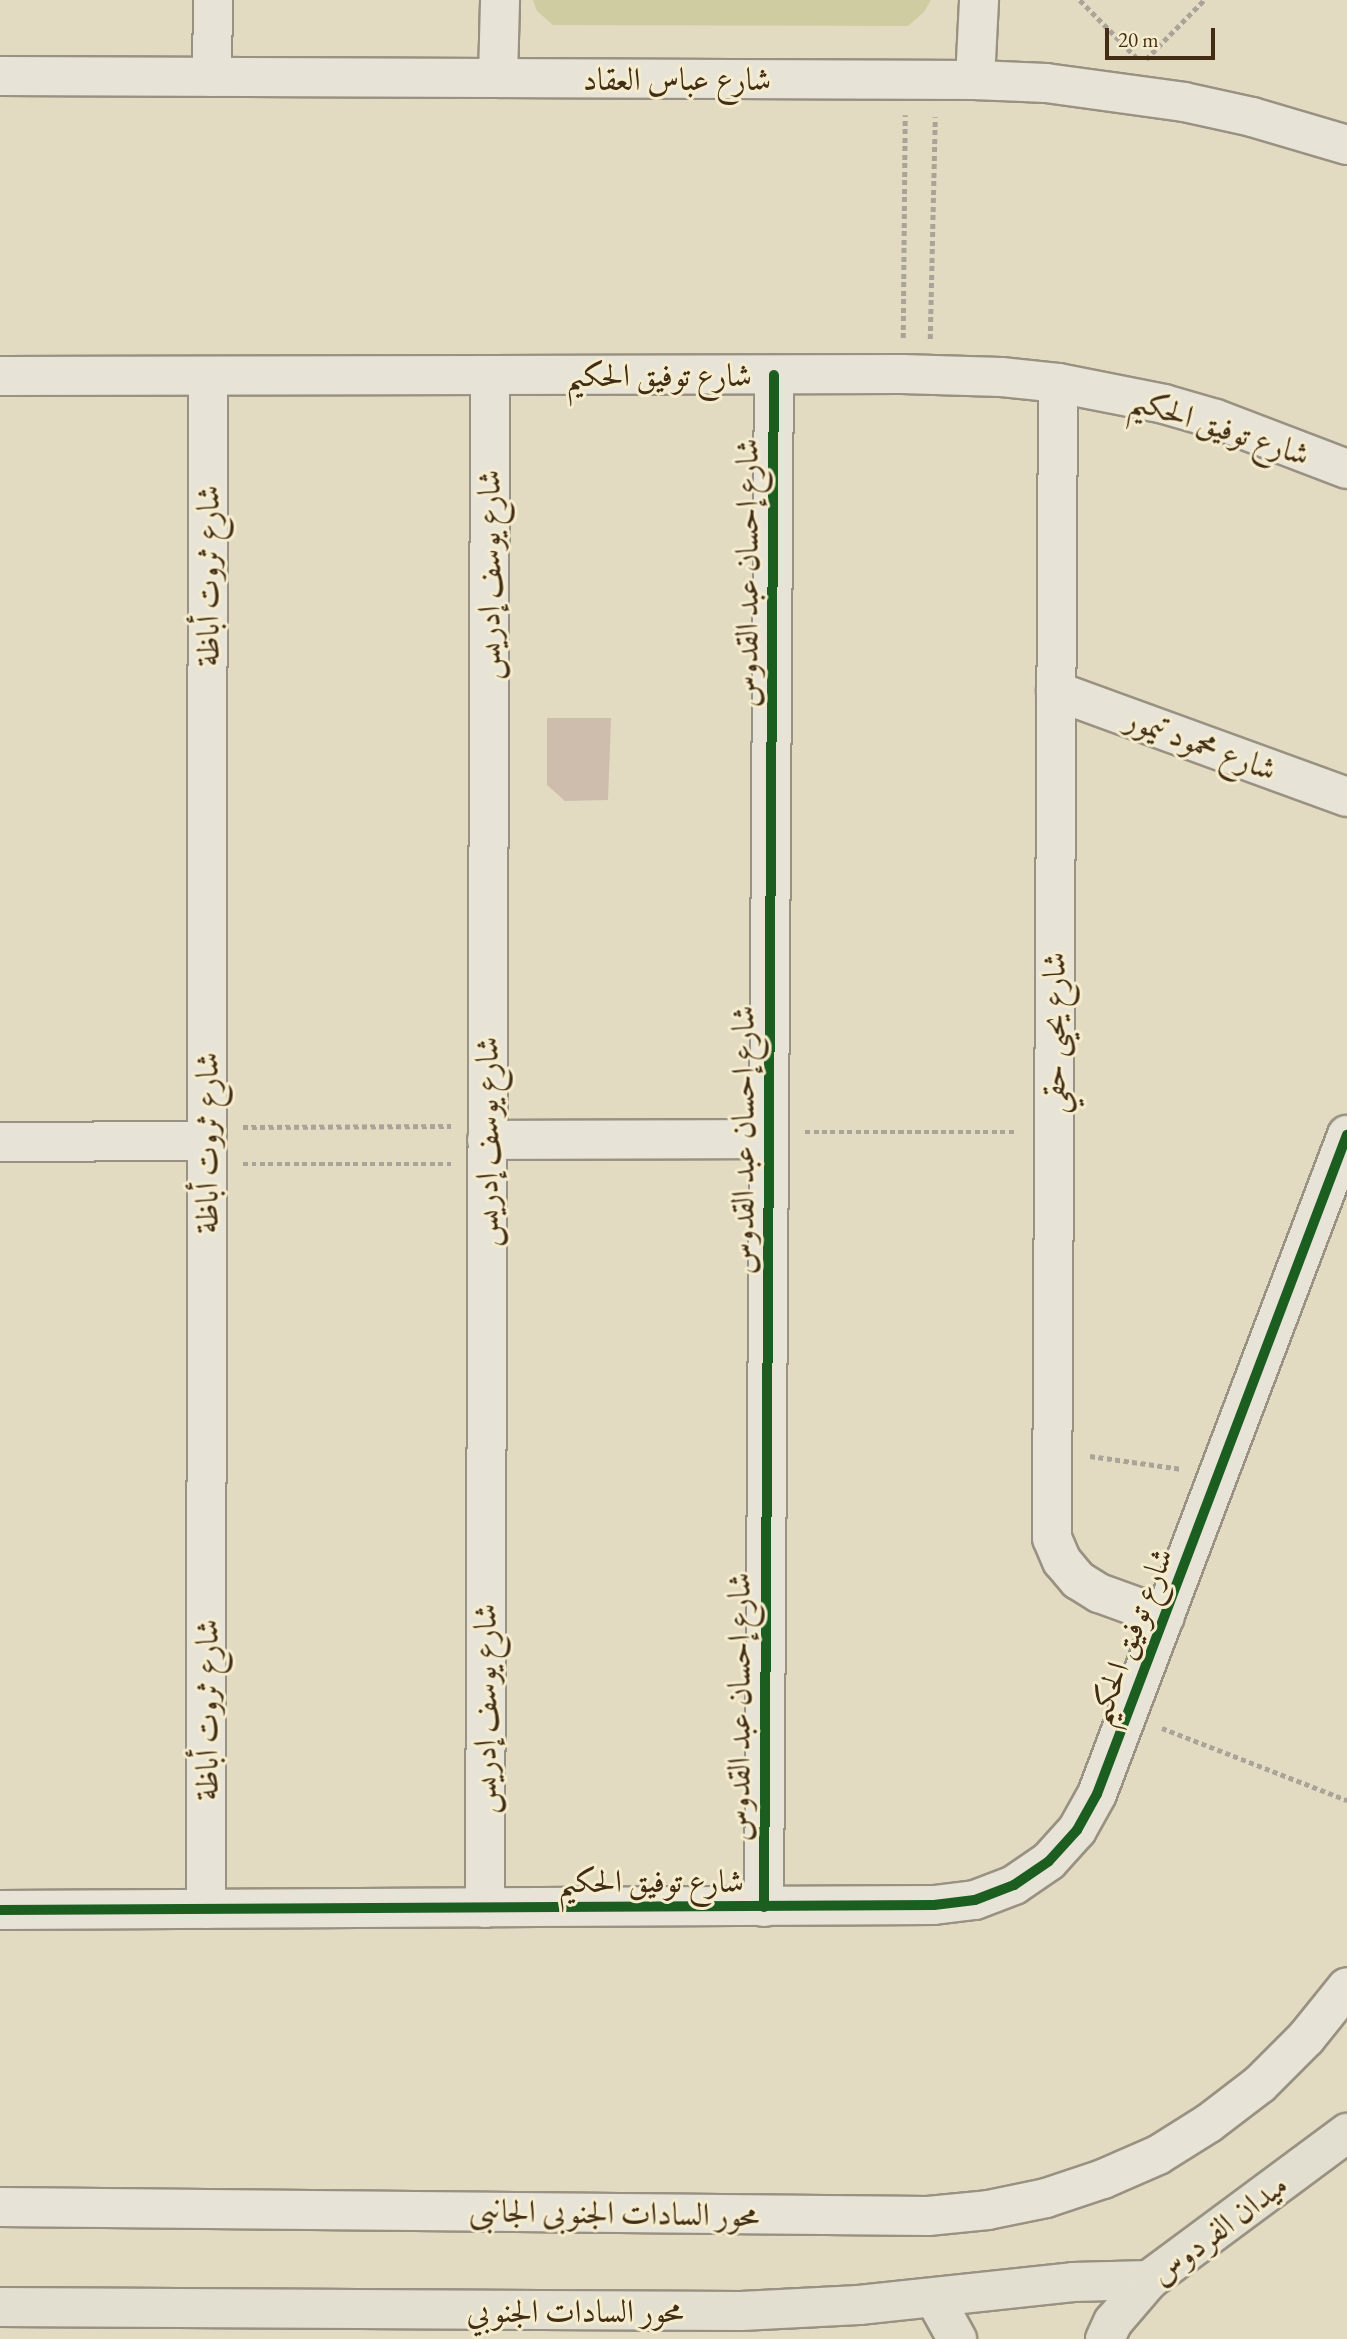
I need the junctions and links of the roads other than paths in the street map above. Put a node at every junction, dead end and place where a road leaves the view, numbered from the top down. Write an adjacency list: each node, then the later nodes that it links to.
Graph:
1 (213, 0): 5 (street)
2 (500, 0): 6 (street)
3 (979, 0): 7 (street)
4 (0, 76): 5 (street, شارع عباس العقاد)
5 (212, 77): 6 (street, شارع عباس العقاد)
6 (498, 78): 7 (street, شارع عباس العقاد)
7 (975, 80): 8 (street, شارع عباس العقاد)
8 (1347, 145)
9 (774, 374): 11 (street, شارع توفيق الحكيم); 13 (street, شارع توفيق الحكيم); 17 (street, شارع إحسان عبد القدوس)
10 (0, 376): 12 (street, شارع توفيق الحكيم)
11 (490, 376): 12 (street, شارع توفيق الحكيم); 20 (street, شارع يوسف إدريس)
12 (208, 378): 21 (street, شارع ثروت أباظة)
13 (1058, 383): 14 (street, شارع توفيق الحكيم); 15 (street, شارع يحيى حقي)
14 (1347, 469)
15 (1056, 691): 16 (street, شارع محمود تيمور); 22 (street, شارع يحيى حقي)
16 (1347, 797)
17 (769, 1135): 20 (street); 23 (street, شارع إحسان عبد القدوس)
18 (1347, 1135): 22 (street, شارع توفيق الحكيم)
19 (0, 1142): 21 (street)
20 (487, 1143): 24 (street, شارع يوسف إدريس)
21 (207, 1144): 25 (street, شارع ثروت أباظة)
22 (1165, 1617): 23 (street, شارع توفيق الحكيم)
23 (764, 1907): 24 (street, شارع توفيق الحكيم)
24 (485, 1908): 25 (street, شارع توفيق الحكيم)
25 (206, 1909): 26 (street, شارع توفيق الحكيم)
26 (0, 1910)
27 (1347, 1987): 29 (street, محور السادات الجنوبى الجانبى)
28 (1347, 2133): 30 (main road, ميدان الفردوس)
29 (0, 2207)
30 (1149, 2280): 31 (main road, محور السادات الجنوبي); 34 (main road, ميدان الفردوس)
31 (934, 2299): 32 (main road, محور السادات الجنوبي); 33 (main road)
32 (0, 2307)
33 (957, 2339)
34 (1105, 2339)

